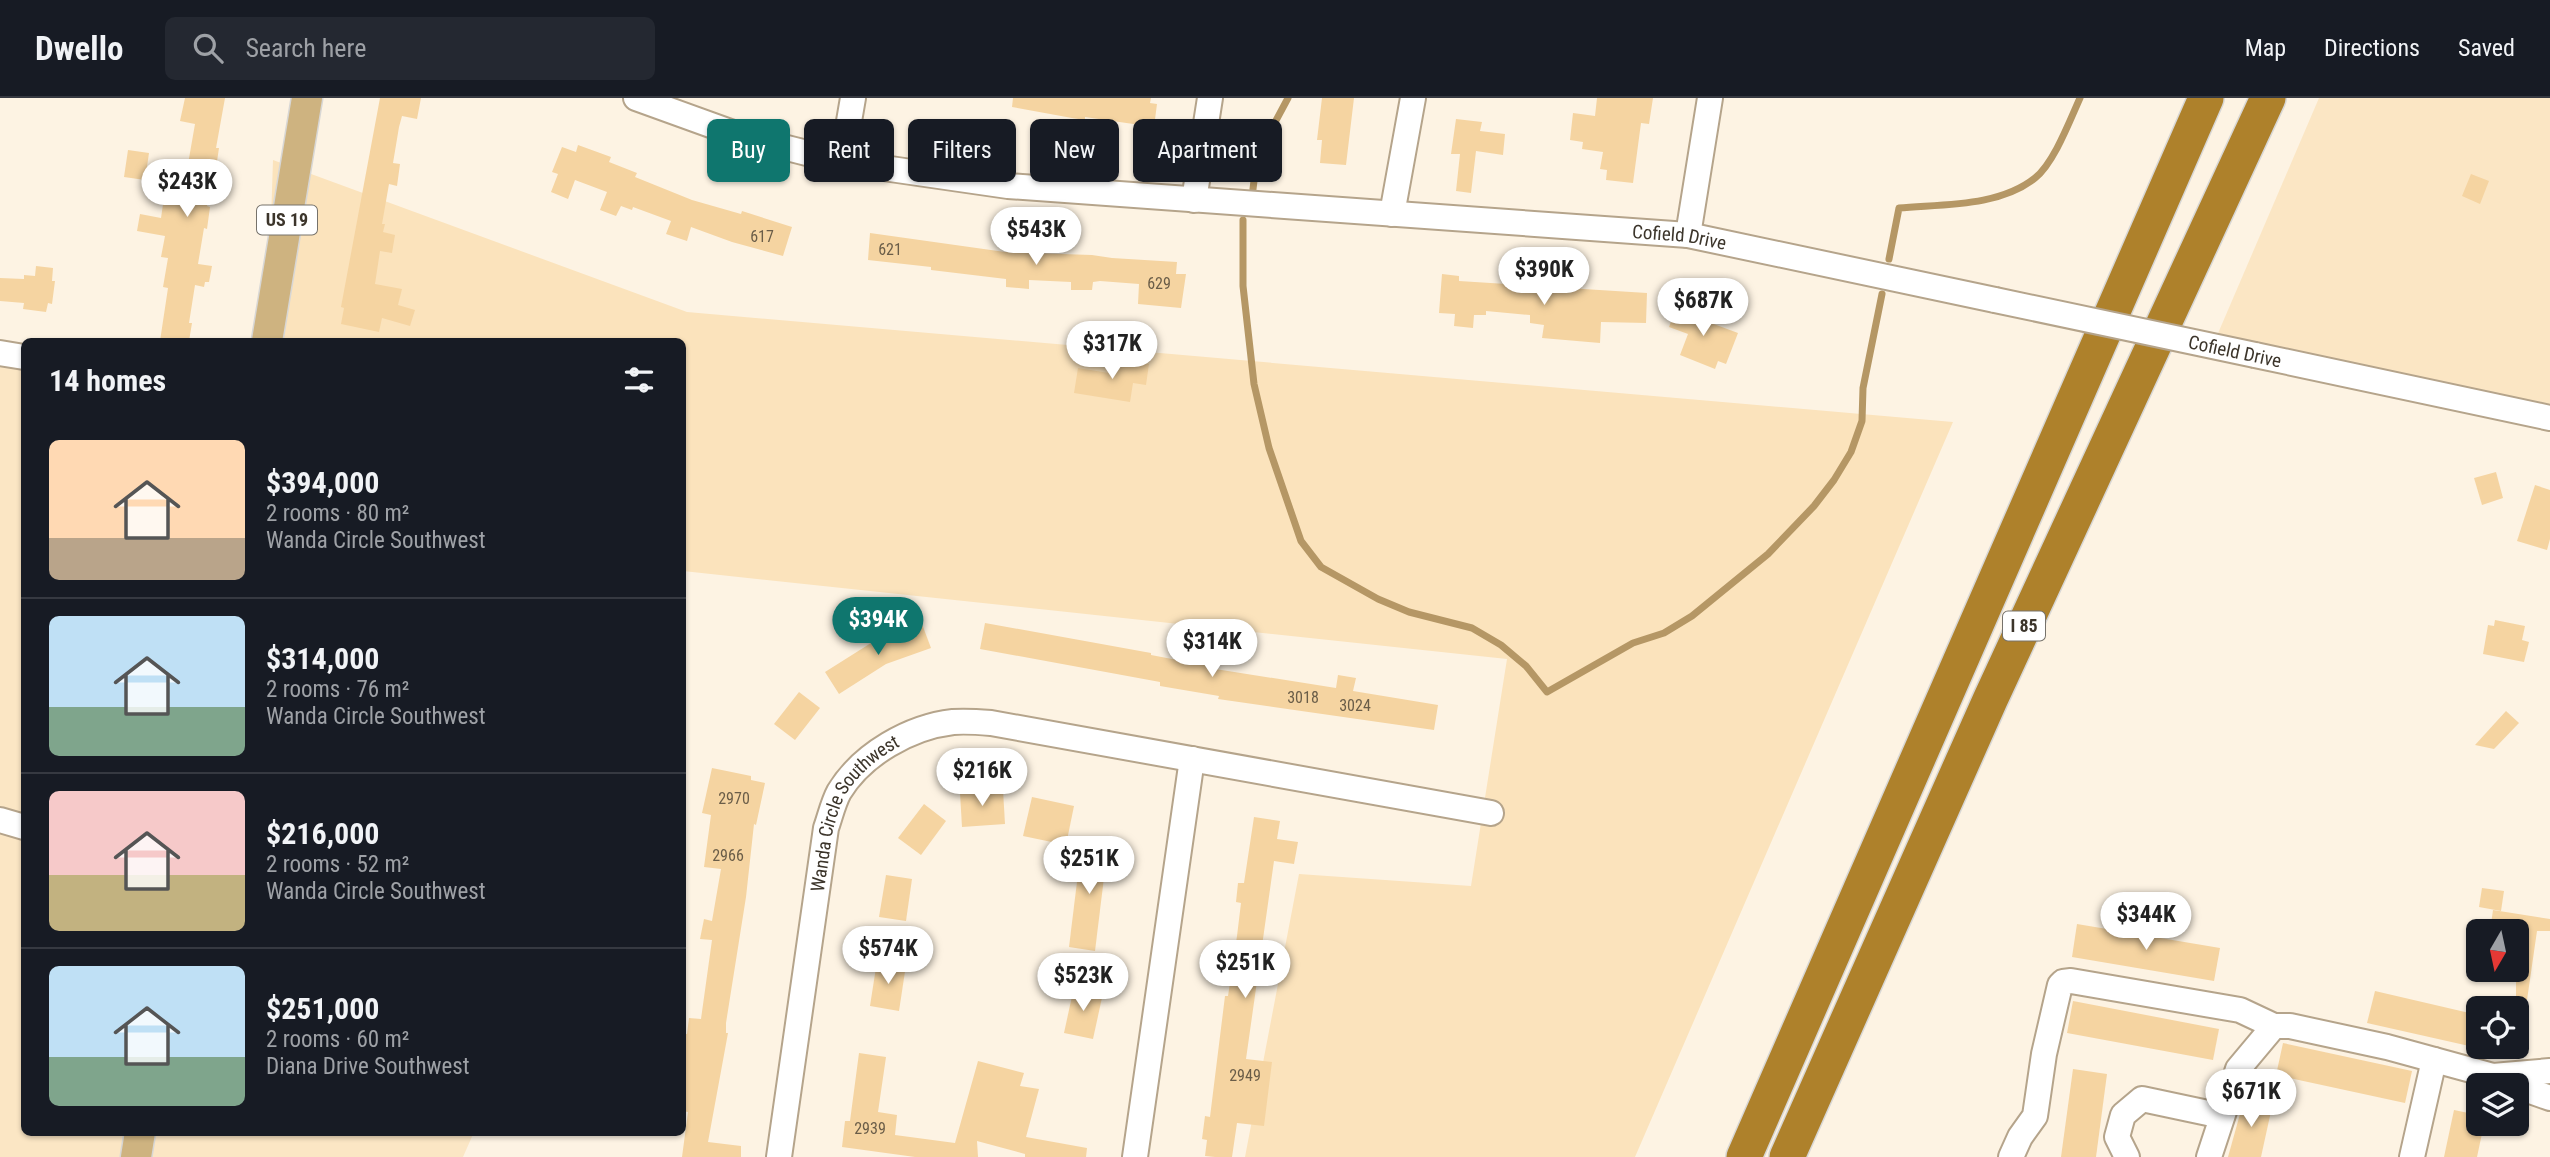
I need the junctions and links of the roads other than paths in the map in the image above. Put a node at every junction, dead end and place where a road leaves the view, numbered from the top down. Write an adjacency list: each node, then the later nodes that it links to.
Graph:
1 (307, 98): 15 (main road, US 19)
2 (636, 98): 10 (street, Cofield Drive)
3 (853, 98): 9 (street)
4 (1210, 98): 12 (street)
5 (1413, 98): 13 (street)
6 (1710, 98): 14 (street)
7 (2206, 98): 35 (highway, I 85)
8 (2268, 98): 36 (highway, I 85)
9 (849, 119)
10 (804, 152)
11 (894, 170): 12 (street, Cofield Drive)
12 (1194, 200): 13 (street, Cofield Drive)
13 (1392, 214): 14 (street, Cofield Drive)
14 (1688, 235): 18 (street, Cofield Drive, bridge)
15 (267, 338)
16 (0, 353): 17 (street)
17 (21, 356)
18 (2550, 418)
19 (1192, 759): 20 (street, Wanda Circle Southwest); 33 (street, Wanda Circle Southwest); 34 (street)
20 (1491, 813)
21 (0, 820): 22 (street)
22 (21, 826)
23 (2274, 1026): 24 (street); 30 (street); 37 (street)
24 (2434, 1060): 26 (street); 40 (street)
25 (2550, 1071): 27 (street)
26 (2478, 1073)
27 (2529, 1076)
28 (2529, 1090): 29 (street)
29 (2550, 1098)
30 (2222, 1116): 38 (street); 39 (street)
31 (139, 1136): 32 (main road)
32 (136, 1157)
33 (779, 1157)
34 (1135, 1157)
35 (1744, 1157)
36 (1787, 1157)
37 (2011, 1157)
38 (2127, 1157)
39 (2209, 1157)
40 (2412, 1157)

